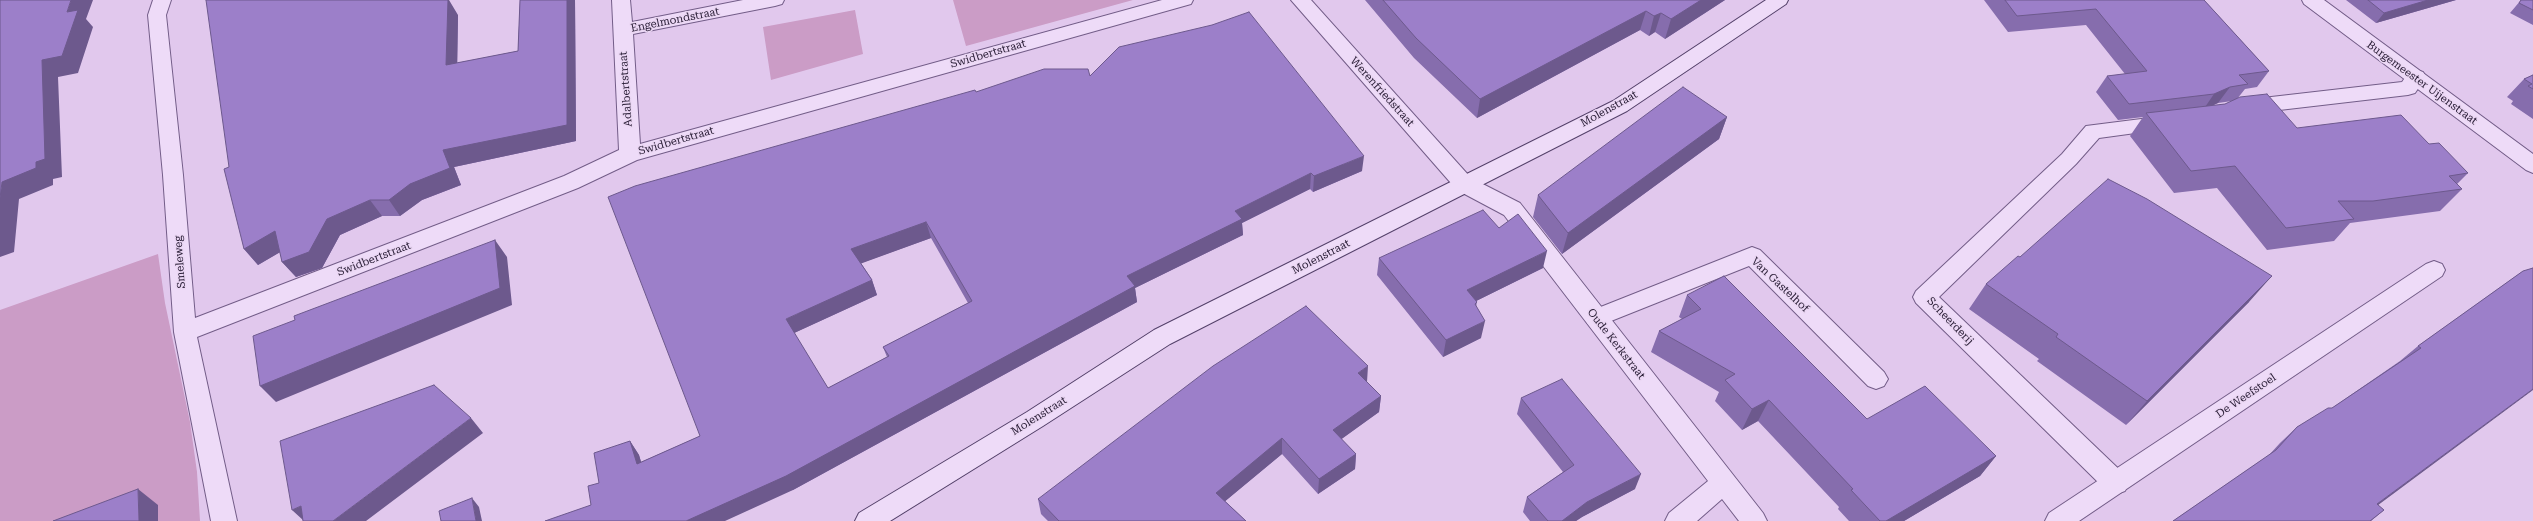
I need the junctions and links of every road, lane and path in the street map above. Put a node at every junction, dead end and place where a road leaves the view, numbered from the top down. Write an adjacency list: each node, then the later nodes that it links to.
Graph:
1 (162, 0): 17 (street, Smeleweg)
2 (621, 0): 8 (street, Adalbertstraat)
3 (774, 0): 8 (street, Engelmondstraat)
4 (1184, 0): 12 (street, Swidbertstraat)
5 (1300, 0): 14 (street, Werenfriedstraat)
6 (1779, 0): 14 (street, Molenstraat)
7 (2311, 0): 9 (street, Burgemeester Uijenstraat)
8 (622, 30): 12 (street, Adalbertstraat)
9 (2416, 78): 10 (street); 13 (street, Burgemeester Uijenstraat)
10 (2226, 110)
11 (2185, 121): 20 (street, Scheerderij)
12 (630, 154): 17 (street, Swidbertstraat)
13 (2533, 165)
14 (1464, 184): 16 (street, Oude Kerkstraat); 22 (street, Molenstraat)
15 (2434, 270): 20 (street, De Weefstoel)
16 (1596, 318): 18 (street, Van Gastelhof); 19 (street, Oude Kerkstraat)
17 (185, 332): 21 (street, Smeleweg)
18 (1876, 379)
19 (1724, 483): 23 (street); 24 (street, Oude Kerkstraat)
20 (2116, 483): 25 (street, De Weefstoel)
21 (224, 521)
22 (868, 521)
23 (1678, 521)
24 (1754, 521)
25 (2058, 521)

